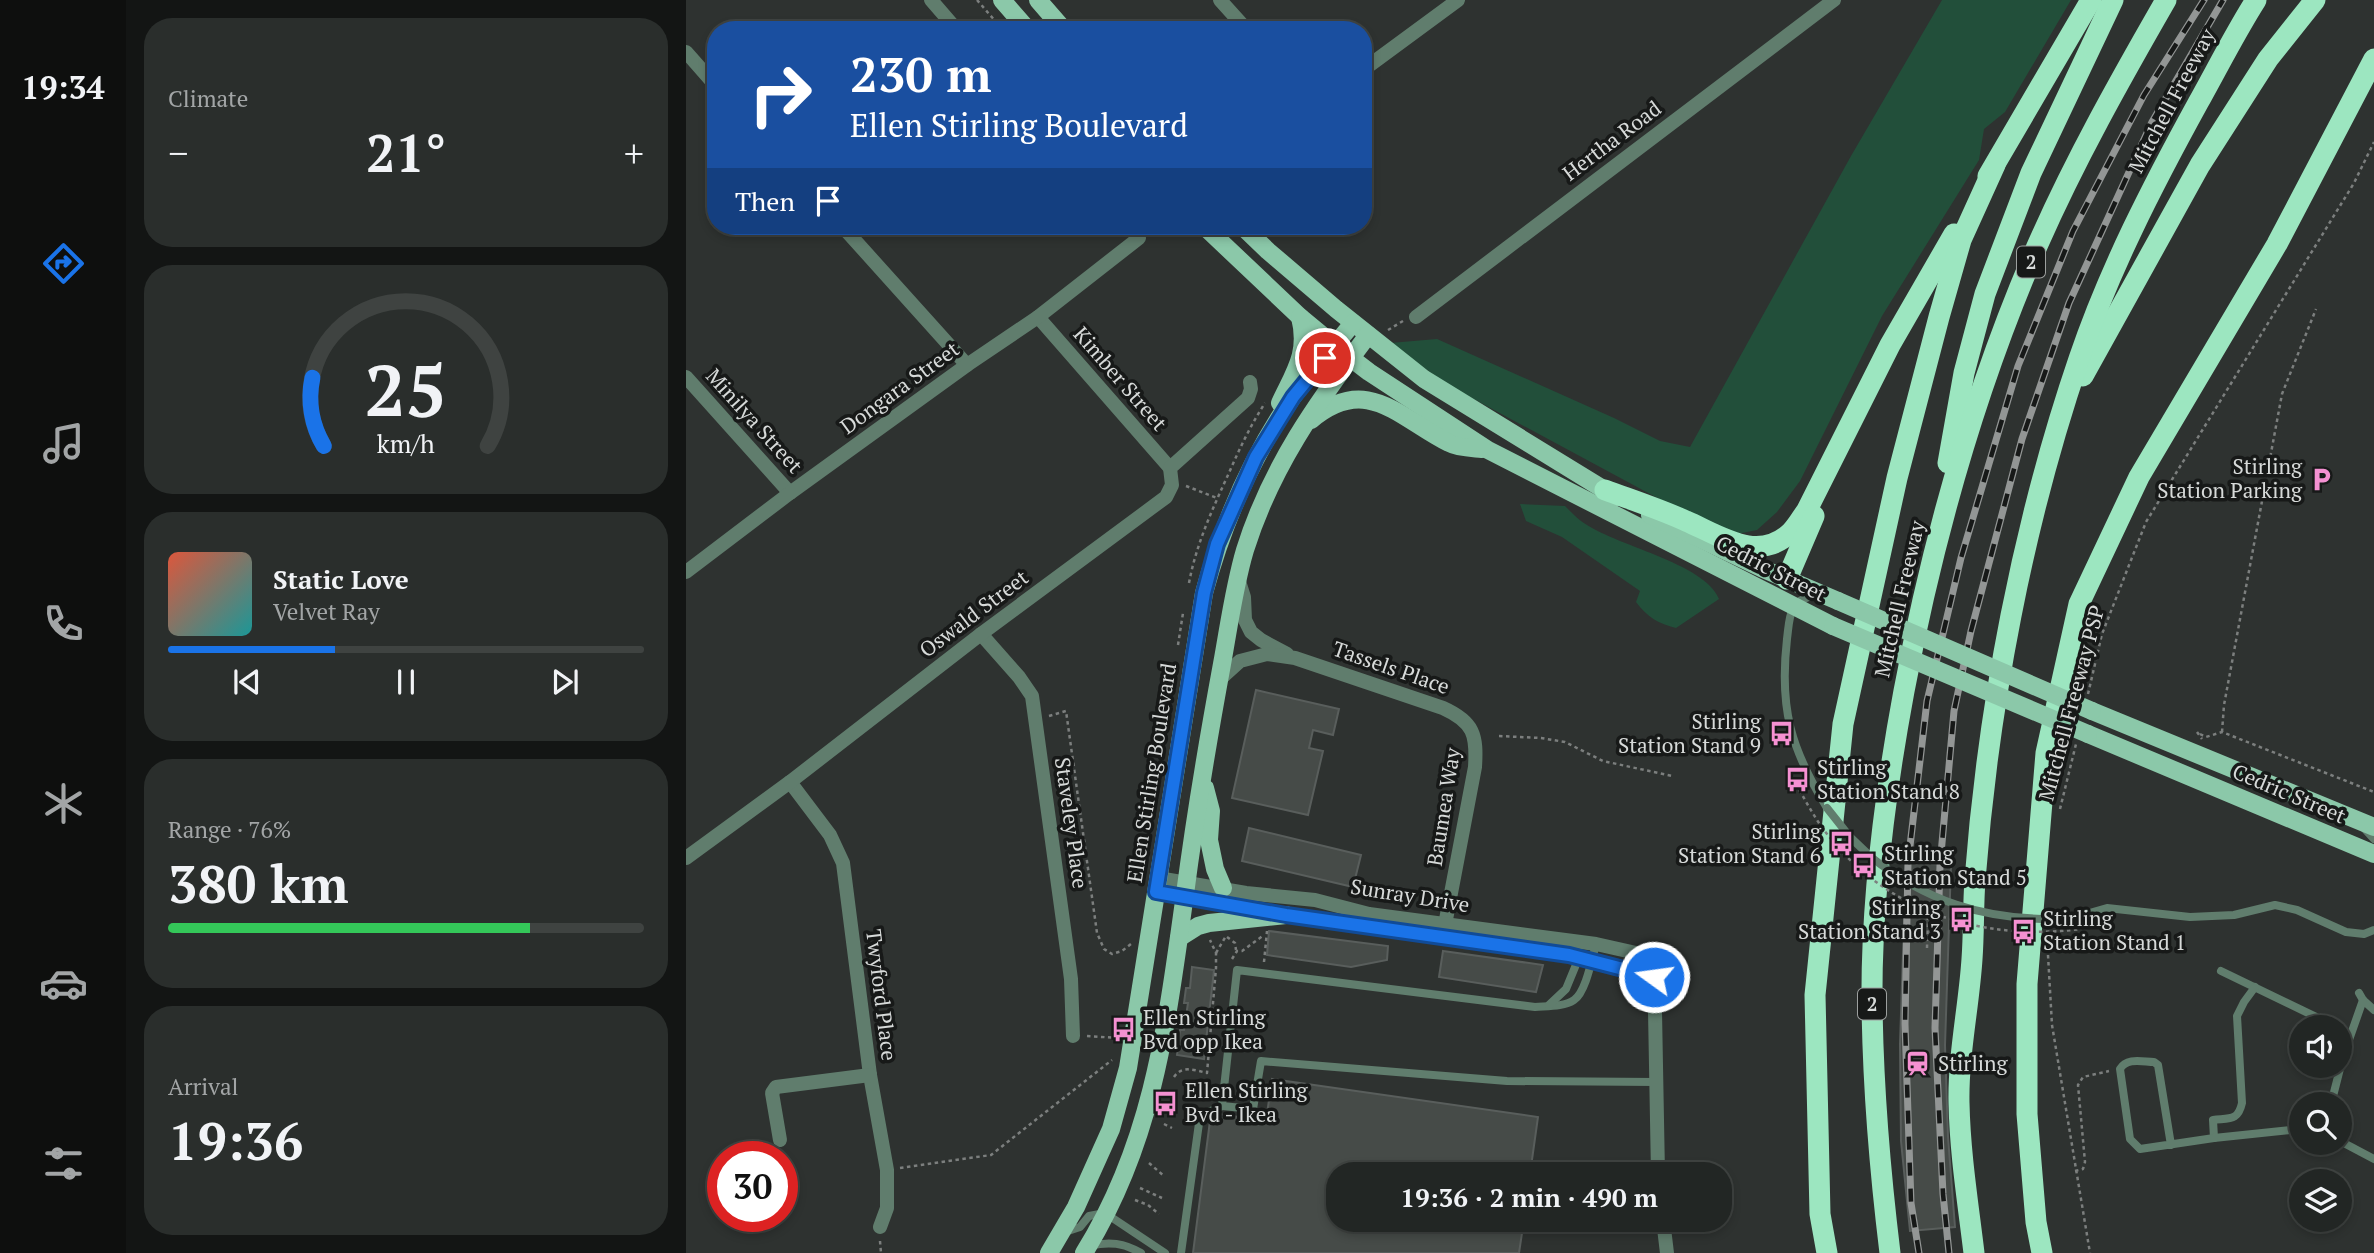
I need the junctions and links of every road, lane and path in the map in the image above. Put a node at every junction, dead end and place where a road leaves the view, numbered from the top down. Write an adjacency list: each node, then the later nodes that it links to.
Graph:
1 (931, 0): 13 (street)
2 (977, 0): 14 (path)
3 (1002, 0): 15 (main road)
4 (1038, 0): 16 (main road)
5 (1220, 0): 17 (street)
6 (1458, 0): 20 (street)
7 (1834, 0): 31 (street, Hertha Road)
8 (2091, 0): 23 (highway)
9 (2113, 0): 49 (highway)
10 (2166, 0): 49 (highway, Mitchell Freeway / 2)
11 (2256, 0): 39 (highway, Mitchell Freeway)
12 (2315, 0): 39 (highway)
13 (949, 21)
14 (995, 21)
15 (1020, 21)
16 (1056, 21)
17 (1239, 21)
18 (686, 52): 21 (street)
19 (2374, 59): 119 (highway)
20 (1372, 64)
21 (707, 76)
22 (2374, 142): 56 (path, Mitchell Freeway PSP)
23 (1995, 165): 44 (highway); 137 (highway)
24 (850, 235): 36 (street)
25 (1136, 235): 29 (street, Dongara Street)
26 (1213, 235): 30 (main road, Cedric Street)
27 (1251, 235): 32 (main road, Cedric Street)
28 (2316, 309): 60 (path)
29 (1038, 317): 36 (street, Dongara Street); 43 (street, Kimber Street)
30 (1300, 317): 34 (main road, Cedric Street); 42 (main road)
31 (1416, 317): 33 (path)
32 (1353, 323): 33 (main road, Cedric Street); 34 (main road, Ellen Stirling Boulevard)
33 (1376, 334): 35 (main road); 46 (main road, Cedric Street)
34 (1335, 346): 35 (main road, Cedric Street); 42 (main road, Ellen Stirling Boulevard)
35 (1351, 358): 40 (main road); 41 (main road, Cedric Street)
36 (967, 365): 47 (street, Dongara Street)
37 (686, 377): 47 (street, Minilya Street)
38 (1250, 382): 43 (street)
39 (2060, 418): 139 (highway, Mitchell Freeway)
40 (1300, 429): 41 (main road); 51 (main road)
41 (1488, 450): 52 (main road, Cedric Street)
42 (1256, 457): 72 (main road, Ellen Stirling Boulevard)
43 (1170, 468): 53 (street, Oswald Street)
44 (1825, 473): 46 (highway); 52 (highway)
45 (1186, 486): 48 (path)
46 (1605, 490): 52 (main road, Cedric Street)
47 (790, 493): 50 (street, Dongara Street)
48 (1217, 499)
49 (1936, 541): 138 (highway, Mitchell Freeway / 2)
50 (686, 572)
51 (1238, 578): 54 (street, Tassels Place); 55 (main road)
52 (1787, 600): 56 (main road, Cedric Street, bridge); 62 (main road, Cedric Street, bridge); 80 (lane, bridge)
53 (981, 634): 57 (street, Staveley Place); 64 (street, Oswald Street)
54 (1294, 658): 55 (street, Tassels Place); 58 (street, Tassels Place)
55 (1219, 680): 65 (main road)
56 (2089, 706): 68 (main road, Cedric Street)
57 (1036, 720): 86 (path); 101 (street, Staveley Place)
58 (1469, 726): 79 (street, Baumea Way)
59 (2197, 732): 60 (path)
60 (2222, 732): 66 (path)
61 (1499, 736): 63 (path)
62 (2082, 737): 67 (path, Mitchell Freeway PSP); 70 (main road, Cedric Street)
63 (1672, 776)
64 (790, 782): 71 (street, Oswald Street); 105 (street, Twyford Place)
65 (1203, 782): 73 (main road); 74 (main road)
66 (2374, 792)
67 (2057, 820)
68 (2367, 824): 69 (lane)
69 (2374, 839)
70 (2374, 854)
71 (686, 858)
72 (1157, 885): 74 (street, Sunray Drive); 130 (main road, Ellen Stirling Boulevard)
73 (1223, 888): 74 (street, Sunray Drive); 79 (street, Sunray Drive)
74 (1185, 890): 76 (street, Sunray Drive); 84 (main road)
75 (1928, 911): 88 (path)
76 (1286, 915): 79 (street, Sunray Drive); 84 (main road)
77 (1268, 924): 82 (path)
78 (2049, 926): 85 (path)
79 (1444, 930): 87 (street, Sunray Drive); 91 (street, Sunray Drive)
80 (2374, 930)
81 (1206, 931): 89 (path)
82 (1267, 933): 92 (path); 93 (path)
83 (1227, 936): 89 (path)
84 (1179, 938): 126 (main road)
85 (2048, 940)
86 (1134, 942)
87 (1590, 943): 91 (lane); 95 (street, Sunray Drive)
88 (1927, 948)
89 (1216, 953): 106 (path)
90 (2048, 953): 121 (path)
91 (1585, 959): 95 (street, Sunray Drive); 97 (lane); 97 (lane)
92 (1232, 960)
93 (1264, 962)
94 (2221, 971): 96 (lane)
95 (1654, 977): 107 (street)
96 (2255, 986): 99 (lane); 112 (lane)
97 (1546, 1006): 108 (lane)
98 (2374, 1010): 100 (lane)
99 (2313, 1015)
100 (2352, 1030)
101 (1073, 1036): 102 (path)
102 (1119, 1038)
103 (1117, 1056): 120 (path)
104 (2120, 1069): 114 (lane); 114 (lane); 121 (path)
105 (870, 1075): 113 (street); 120 (street, Twyford Place)
106 (1174, 1077)
107 (1656, 1083): 108 (lane); 117 (street)
108 (1222, 1106): 135 (lane)
109 (1164, 1124): 110 (path)
110 (1172, 1128)
111 (2289, 1130): 112 (lane)
112 (2214, 1138): 114 (lane)
113 (780, 1140)
114 (2171, 1145)
115 (2352, 1147): 116 (lane)
116 (2374, 1159)
117 (1658, 1162)
118 (1149, 1163): 122 (path)
119 (2030, 1168): 140 (highway); 141 (highway)
120 (887, 1170): 128 (street, Twyford Place)
121 (2076, 1171): 142 (path)
122 (1164, 1175)
123 (1140, 1188): 124 (path)
124 (1163, 1198)
125 (1135, 1200): 127 (path)
126 (1105, 1213): 130 (lane); 131 (main road); 134 (lane)
127 (1159, 1214)
128 (880, 1227)
129 (1664, 1232): 136 (street)
130 (1062, 1233): 132 (main road, Ellen Stirling Boulevard)
131 (1086, 1250): 133 (lane)
132 (1049, 1253)
133 (1141, 1253)
134 (1165, 1253)
135 (1181, 1253)
136 (1667, 1253)
137 (1827, 1253)
138 (1890, 1253)
139 (1974, 1253)
140 (2042, 1253)
141 (2056, 1253)
142 (2090, 1253)

